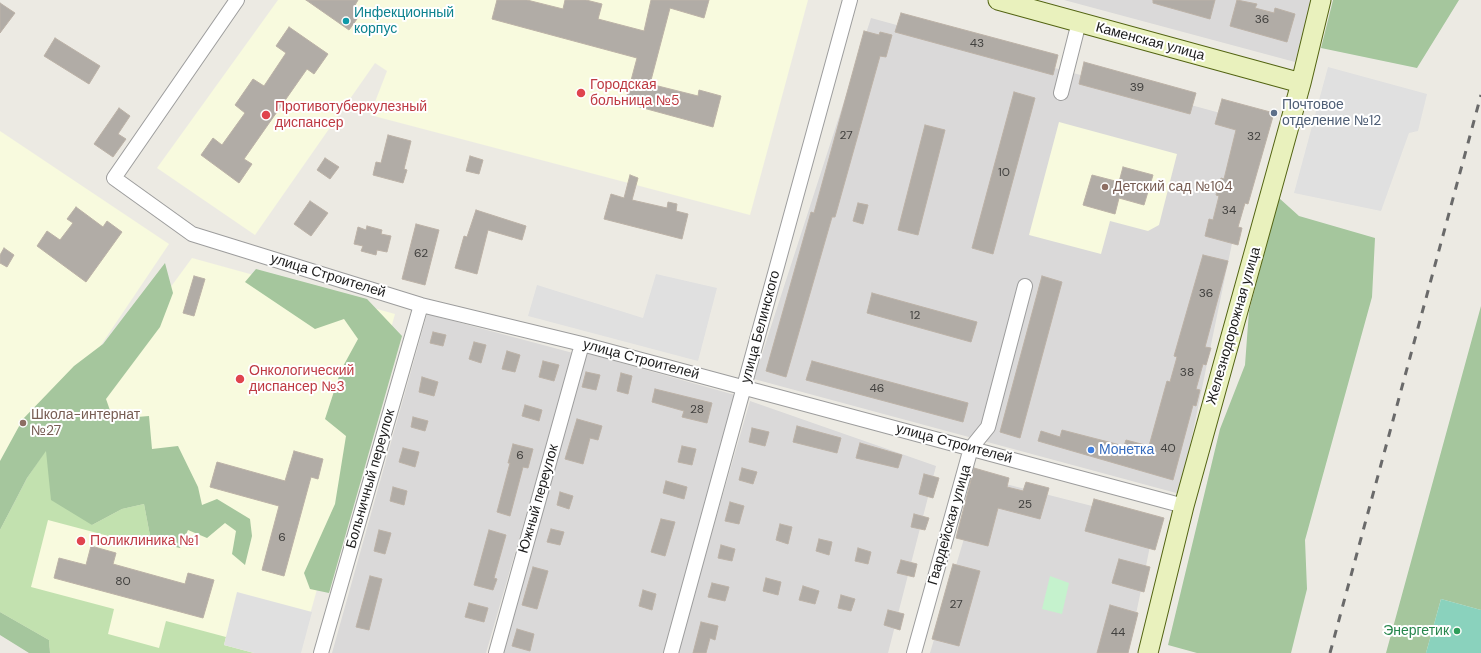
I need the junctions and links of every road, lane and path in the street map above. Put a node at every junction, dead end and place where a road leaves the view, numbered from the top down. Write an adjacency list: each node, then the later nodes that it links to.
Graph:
1 (237, 0): 9 (street, улица Строителей)
2 (850, 0): 11 (street, улица Белинского)
3 (998, 0): 5 (street, Каменская улица)
4 (1321, 0): 6 (street, Железнодорожная улица)
5 (1079, 22): 6 (street, Каменская улица); 7 (street)
6 (1301, 83): 13 (street, Железнодорожная улица)
7 (1061, 93)
8 (1025, 286): 12 (street, Гвардейская улица)
9 (421, 304): 10 (street, улица Строителей); 14 (street, Больничный переулок)
10 (582, 344): 11 (street, улица Строителей); 15 (street, Южный переулок)
11 (744, 388): 12 (street, улица Строителей); 16 (street, улица Белинского)
12 (972, 448): 13 (street, улица Строителей); 17 (street, Гвардейская улица)
13 (1184, 506): 18 (street, Железнодорожная улица)
14 (321, 653)
15 (496, 653)
16 (671, 653)
17 (914, 653)
18 (1148, 653)

